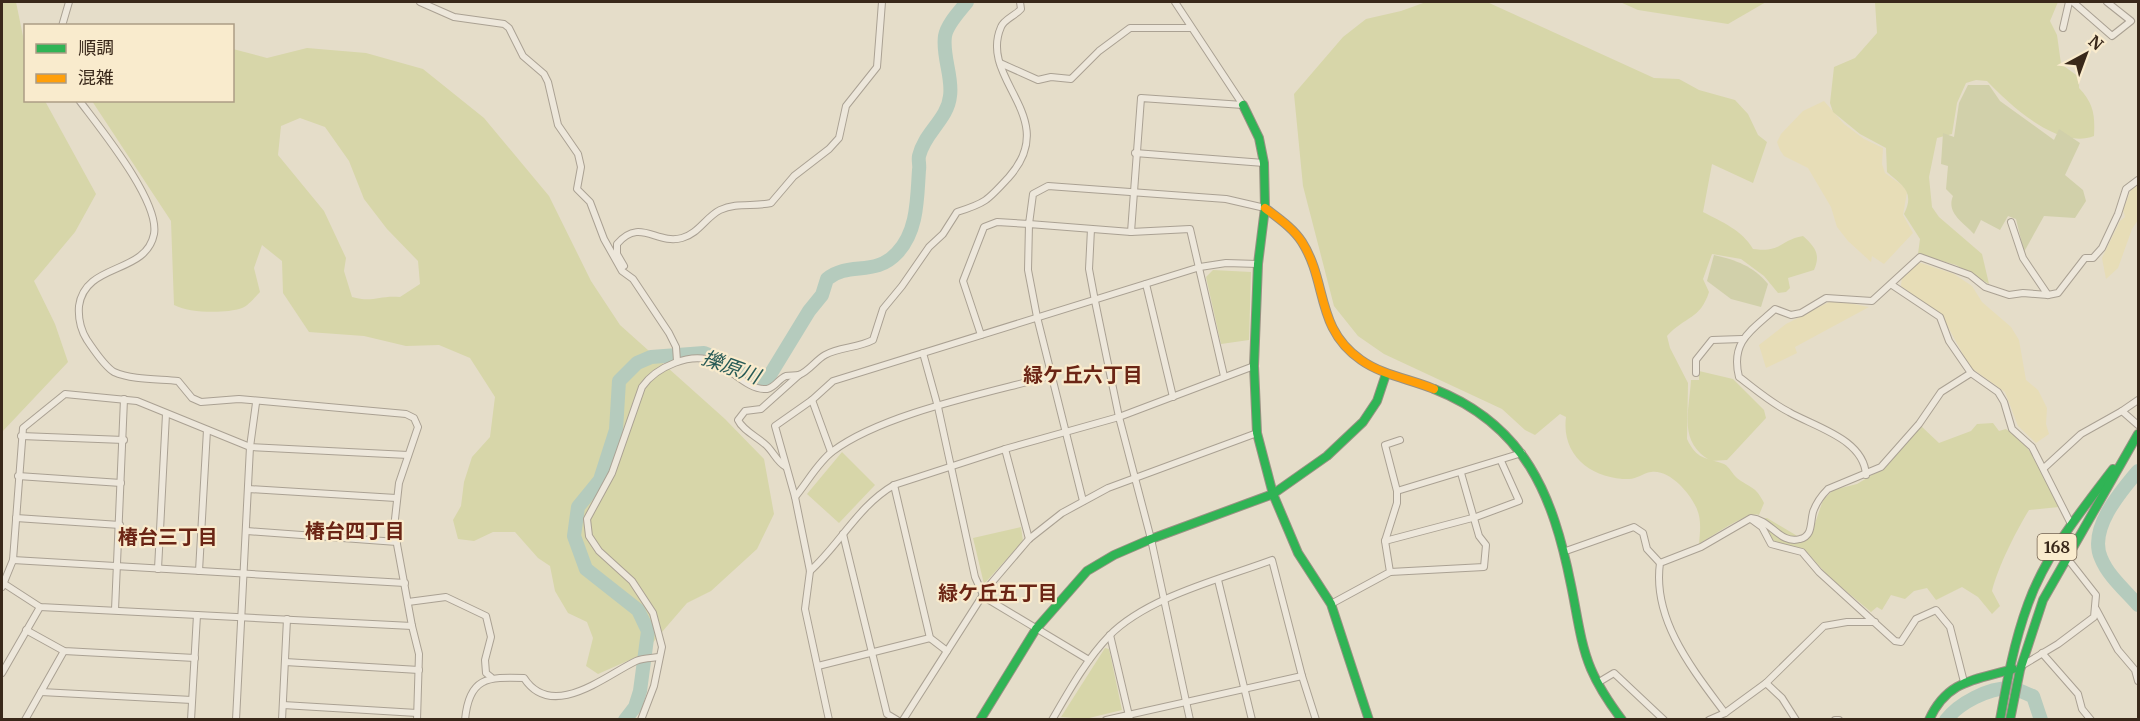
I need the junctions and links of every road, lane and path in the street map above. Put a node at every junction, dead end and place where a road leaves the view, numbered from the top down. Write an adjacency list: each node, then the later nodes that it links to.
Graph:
1 (420, 2): 25 (street)
2 (882, 2): 25 (street)
3 (1020, 2): 11 (street)
4 (1175, 2): 9 (street)
5 (2071, 2): 6 (street); 10 (street)
6 (2107, 2)
7 (70, 3): 8 (street)
8 (63, 24)
9 (1191, 28): 11 (street); 13 (street)
10 (2063, 28)
11 (1000, 63): 39 (street)
12 (81, 102): 46 (street)
13 (1243, 105): 14 (street); 15 (main road)
14 (1135, 153): 15 (street); 17 (street)
15 (1264, 163): 18 (main road)
16 (2139, 180): 28 (street)
17 (1134, 194): 18 (street); 20 (street); 22 (street)
18 (1265, 208): 23 (main road); 38 (main road)
19 (2011, 222): 28 (street)
20 (1029, 224): 21 (street); 30 (street); 31 (street)
21 (1091, 229): 22 (street); 29 (street)
22 (1131, 232): 24 (street)
23 (1258, 264): 24 (street); 35 (main road)
24 (1200, 267): 26 (street); 41 (street)
25 (633, 279): 34 (street)
26 (1146, 284): 29 (street); 42 (street)
27 (1892, 285): 28 (street); 32 (street); 37 (street)
28 (2048, 296)
29 (1095, 301): 30 (street); 50 (street)
30 (1037, 317): 31 (street); 40 (street)
31 (981, 334): 33 (street)
32 (1742, 339): 36 (street); 69 (street)
33 (923, 353): 44 (street); 47 (street)
34 (677, 356): 39 (street); 124 (street)
35 (1254, 366): 41 (street); 54 (main road)
36 (1696, 373)
37 (1971, 373): 67 (street); 69 (street)
38 (1386, 374): 62 (main road); 76 (main road)
39 (799, 375): 65 (street)
40 (1050, 376): 47 (street); 53 (street)
41 (1224, 376): 42 (street)
42 (1173, 397): 50 (street)
43 (124, 399): 49 (street); 55 (street); 57 (street)
44 (812, 400): 61 (street); 65 (street)
45 (2139, 400): 48 (street)
46 (256, 403): 59 (street); 63 (street)
47 (938, 407): 61 (street); 66 (street)
48 (2122, 411): 51 (street); 67 (street)
49 (166, 414): 52 (street); 96 (street)
50 (1119, 417): 53 (street); 71 (street)
51 (2139, 425)
52 (207, 430): 59 (street); 97 (street)
53 (1064, 431): 60 (street); 79 (street)
54 (1257, 433): 71 (street); 76 (main road)
55 (21, 436): 57 (street); 70 (street)
56 (2137, 437): 83 (main road, 168); 92 (main road, 168)
57 (124, 440): 72 (street)
58 (1400, 440): 75 (street)
59 (250, 447): 63 (street); 74 (street)
60 (1005, 448): 66 (street); 87 (street)
61 (831, 452): 77 (street)
62 (1522, 453): 64 (street); 91 (main road)
63 (408, 455): 78 (street)
64 (1501, 462): 68 (street); 80 (street)
65 (786, 467): 77 (street)
66 (951, 467): 73 (street); 104 (street)
67 (2044, 468): 83 (street)
68 (1461, 473): 75 (street); 80 (street)
69 (1866, 475): 82 (street)
70 (18, 476): 72 (street); 81 (street)
71 (1135, 479): 79 (street); 88 (street)
72 (121, 483): 84 (street)
73 (894, 485): 86 (street); 119 (street)
74 (248, 489): 78 (street); 85 (street)
75 (1397, 491): 89 (street)
76 (1273, 494): 88 (main road); 107 (main road)
77 (795, 497): 98 (street)
78 (396, 498): 90 (street)
79 (1083, 501): 87 (street)
80 (1476, 517): 89 (street); 99 (street)
81 (16, 518): 84 (street); 93 (street)
82 (1751, 518): 94 (street); 114 (street)
83 (2071, 524): 131 (main road, 168)
84 (120, 525): 95 (street)
85 (247, 531): 90 (street); 100 (street)
86 (843, 534): 98 (street); 122 (street)
87 (1029, 539): 104 (street)
88 (1151, 539): 105 (street); 116 (main road)
89 (1385, 541): 99 (street)
90 (397, 542): 102 (street)
91 (1563, 552): 94 (street); 136 (main road)
92 (2067, 558): 109 (street); 129 (main road, 168)
93 (13, 560): 95 (street); 103 (street)
94 (1660, 563): 144 (street)
95 (117, 566): 96 (street); 110 (street)
96 (158, 568): 97 (street)
97 (199, 571): 100 (street)
98 (810, 571): 128 (street)
99 (1390, 572): 107 (street)
100 (245, 573): 102 (street); 112 (street)
101 (1218, 580): 105 (street); 133 (street); 139 (street)
102 (405, 583): 106 (street)
103 (2, 585): 108 (street)
104 (984, 597): 116 (street); 121 (street)
105 (1163, 601): 118 (street); 142 (street)
106 (408, 602): 115 (street); 134 (street)
107 (1331, 604): 164 (main road)
108 (40, 607): 110 (street); 117 (street)
109 (2096, 609): 123 (street); 135 (street)
110 (116, 610): 111 (street)
111 (197, 615): 112 (street); 125 (street)
112 (243, 617): 113 (street); 152 (street)
113 (287, 619): 115 (street); 127 (street)
114 (1875, 622): 137 (street); 138 (street)
115 (411, 626): 130 (street)
116 (1036, 629): 126 (street); 159 (main road)
117 (26, 630): 120 (street); 132 (street)
118 (1110, 635): 126 (street); 147 (street)
119 (930, 638): 121 (street); 122 (street)
120 (64, 651): 125 (street); 140 (street)
121 (947, 651): 158 (street)
122 (874, 653): 128 (street); 157 (street)
123 (2042, 653): 129 (street); 170 (street)
124 (659, 657): 134 (street); 155 (street)
125 (195, 658): 141 (street)
126 (1089, 660): 148 (street)
127 (285, 662): 130 (street); 143 (street)
128 (818, 666): 156 (street)
129 (2020, 668): 131 (main road); 146 (main road, 168)
130 (419, 670): 145 (street)
131 (2009, 671): 137 (main road); 149 (main road, 168)
132 (2, 673)
133 (1302, 676): 139 (street); 163 (street)
134 (491, 677): 154 (street)
135 (2139, 681)
136 (1599, 682): 165 (main road); 166 (street)
137 (1964, 682): 169 (main road)
138 (1766, 683): 144 (street); 168 (street)
139 (1244, 690): 142 (street); 162 (street)
140 (41, 692): 141 (street); 150 (street)
141 (192, 700): 151 (street)
142 (1186, 702): 147 (street); 161 (street)
143 (283, 705): 145 (street); 153 (street)
144 (1725, 712): 167 (street)
145 (417, 716)
146 (2011, 716)
147 (1129, 717): 160 (street)
148 (1055, 718)
149 (2000, 719)
150 (25, 720)
151 (191, 720)
152 (236, 720)
153 (282, 720)
154 (465, 720)
155 (641, 720)
156 (829, 720)
157 (897, 720)
158 (903, 720)
159 (980, 720)
160 (1106, 720)
161 (1190, 720)
162 (1252, 720)
163 (1316, 720)
164 (1369, 720)
165 (1622, 720)
166 (1664, 720)
167 (1709, 720)
168 (1796, 720)
169 (1929, 720)
170 (2091, 720)

